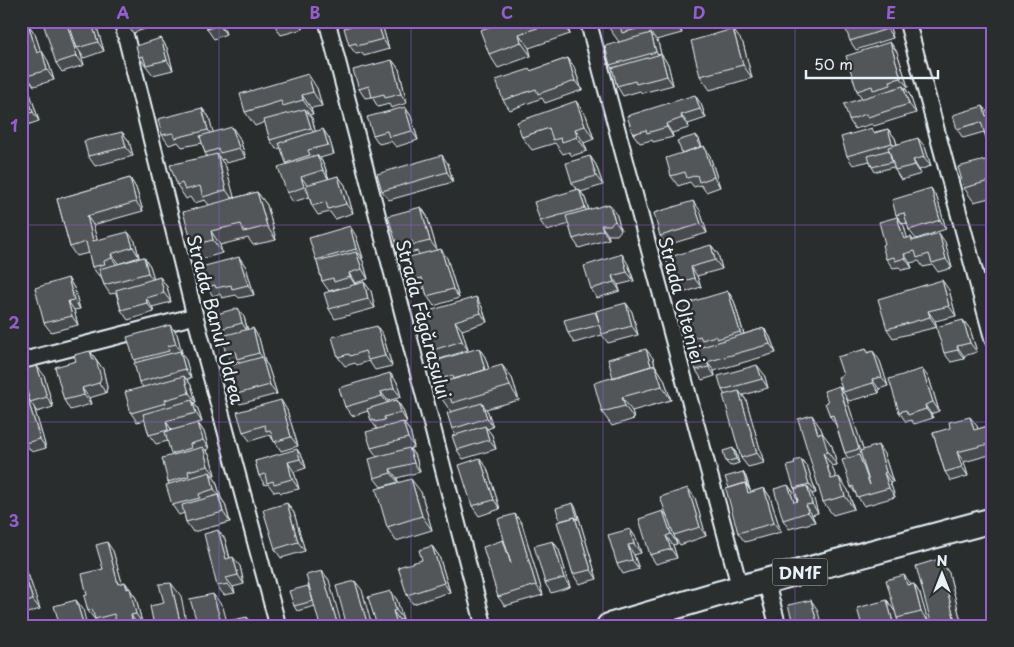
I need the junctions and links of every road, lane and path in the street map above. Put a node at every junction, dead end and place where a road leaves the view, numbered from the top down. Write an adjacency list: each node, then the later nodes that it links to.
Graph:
1 (122, 21): 5 (street, Strada Banul Udrea)
2 (327, 21): 12 (street, Strada Făgărașului)
3 (588, 21): 10 (street, Strada Olteniei)
4 (907, 21): 6 (street)
5 (194, 316): 7 (street); 11 (street, Strada Banul Udrea)
6 (993, 340)
7 (21, 361)
8 (993, 520): 9 (main road, DN1F)
9 (766, 582): 10 (main road, DN1F); 14 (street)
10 (740, 588): 13 (main road, DN1F)
11 (278, 626)
12 (484, 626)
13 (608, 626)
14 (778, 626)

